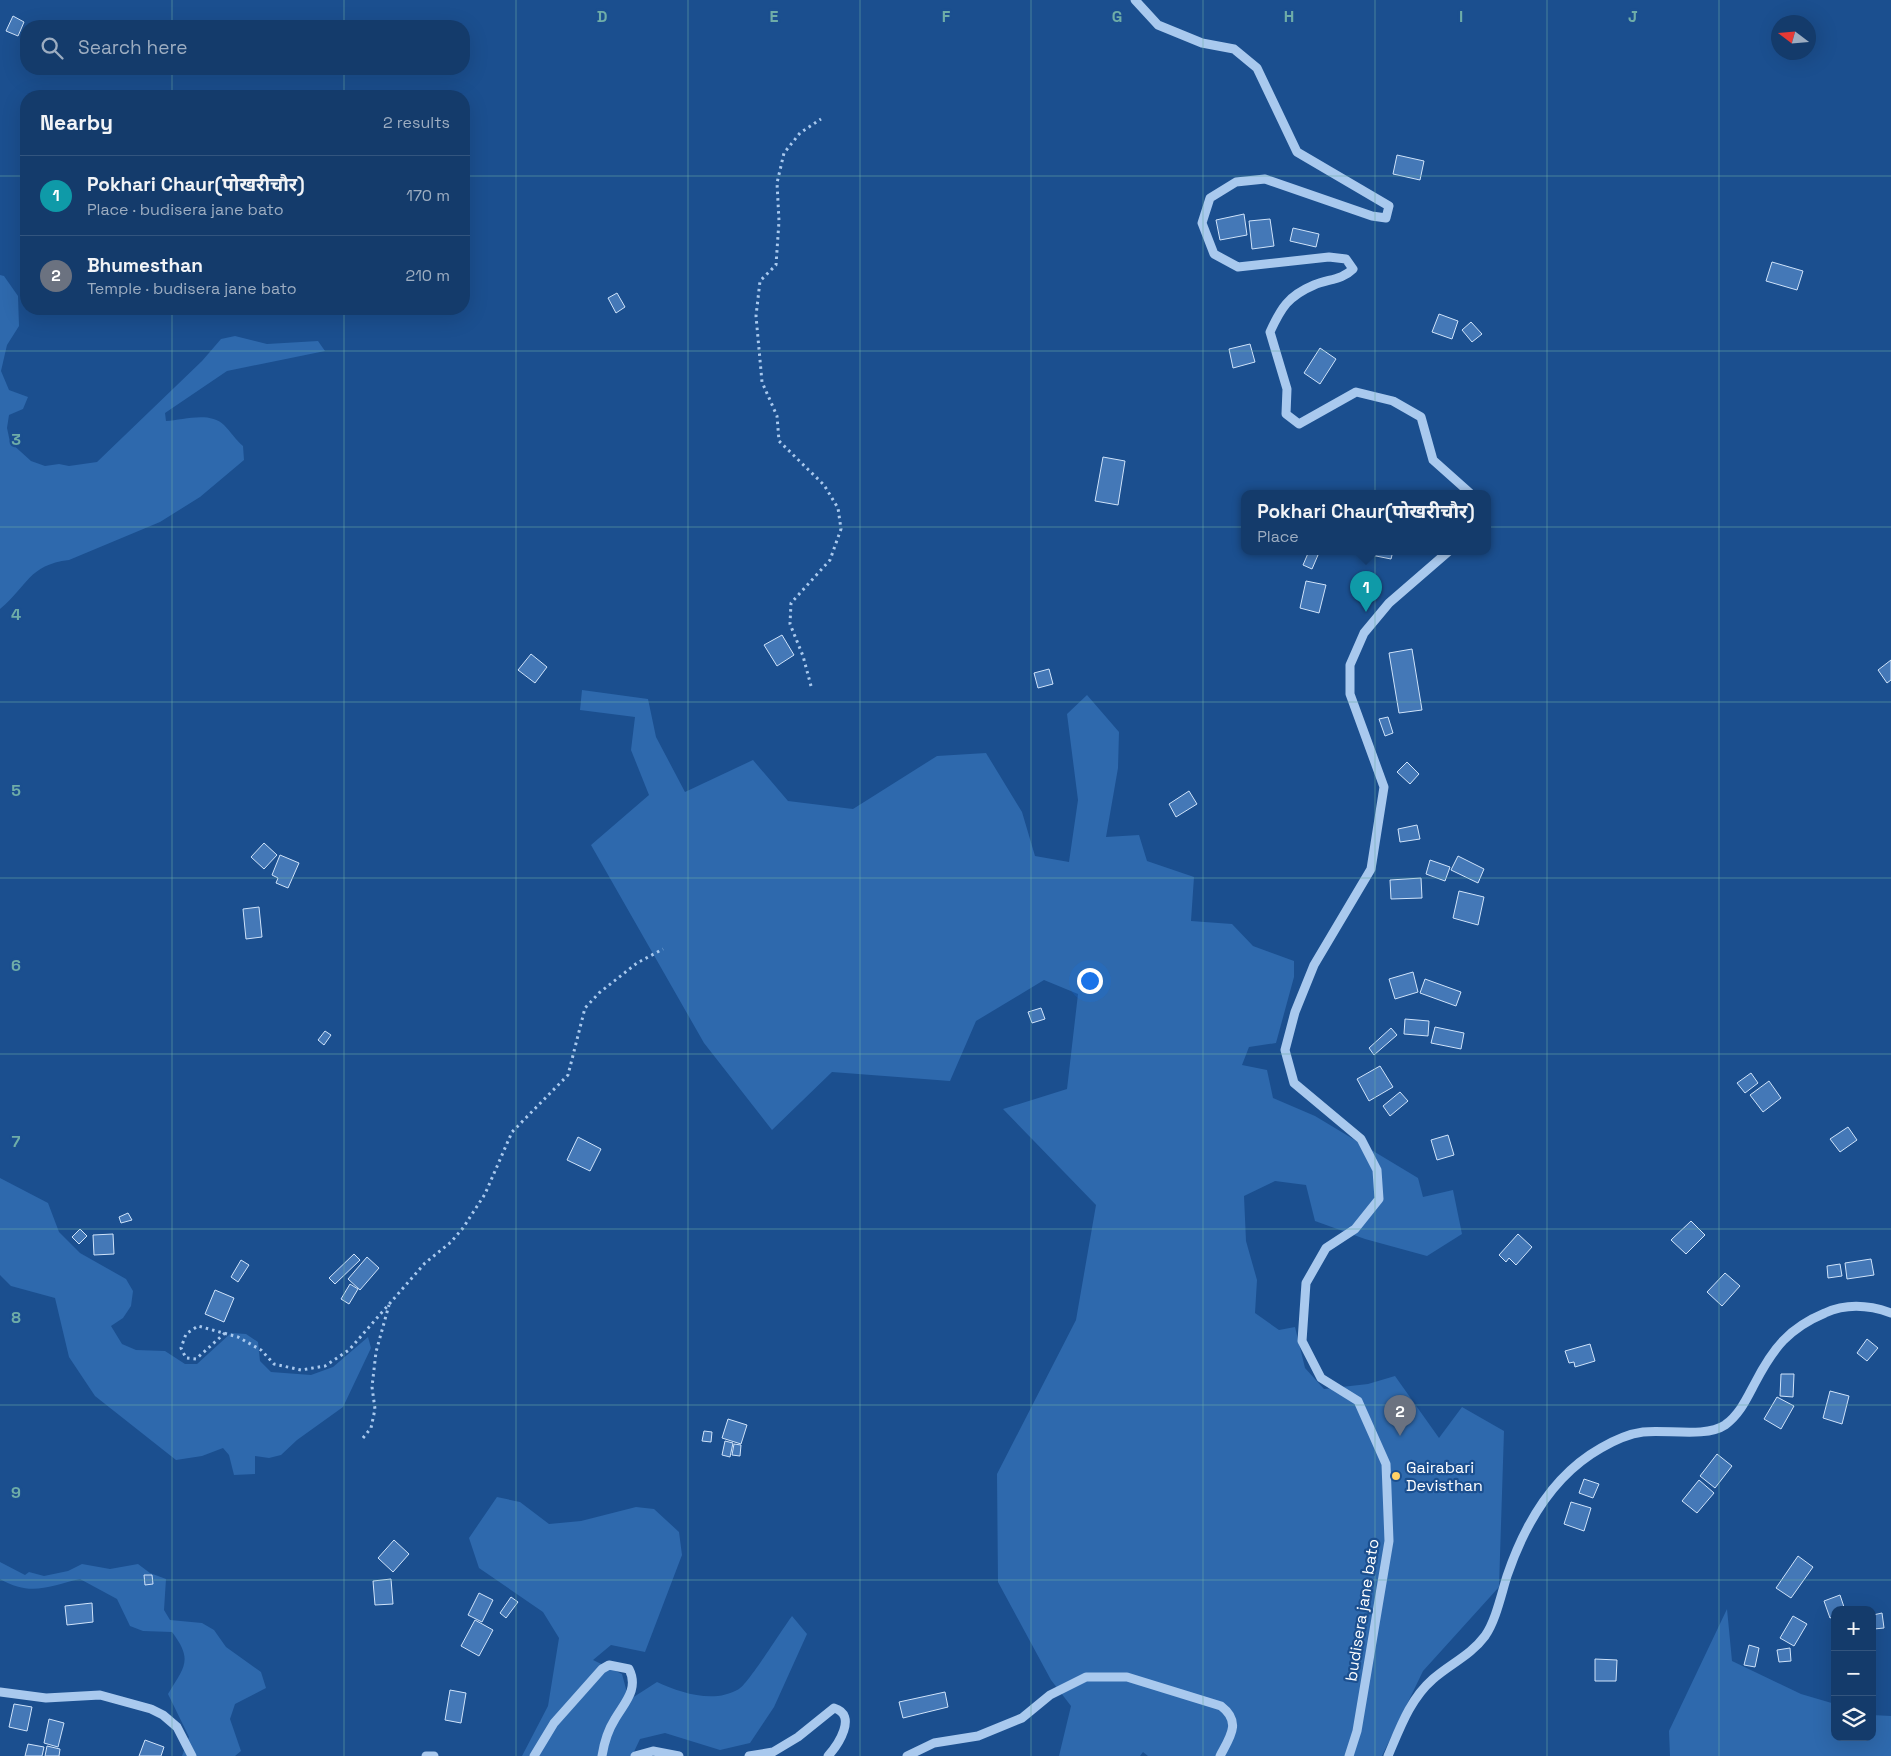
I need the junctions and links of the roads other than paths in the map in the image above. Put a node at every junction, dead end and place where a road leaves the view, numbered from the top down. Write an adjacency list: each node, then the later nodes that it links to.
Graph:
1 (1136, 0): 2 (street)
2 (1467, 490)
3 (1444, 555): 17 (street, budisera jane bato)
4 (1891, 1313): 18 (street)
5 (0, 1692): 6 (street)
6 (192, 1756)
7 (426, 1756): 8 (street)
8 (434, 1756)
9 (534, 1756): 10 (street)
10 (602, 1756)
11 (636, 1756): 12 (street)
12 (679, 1756)
13 (749, 1756): 14 (street)
14 (828, 1756)
15 (907, 1756): 16 (street)
16 (1220, 1756)
17 (1349, 1756)
18 (1388, 1756)

